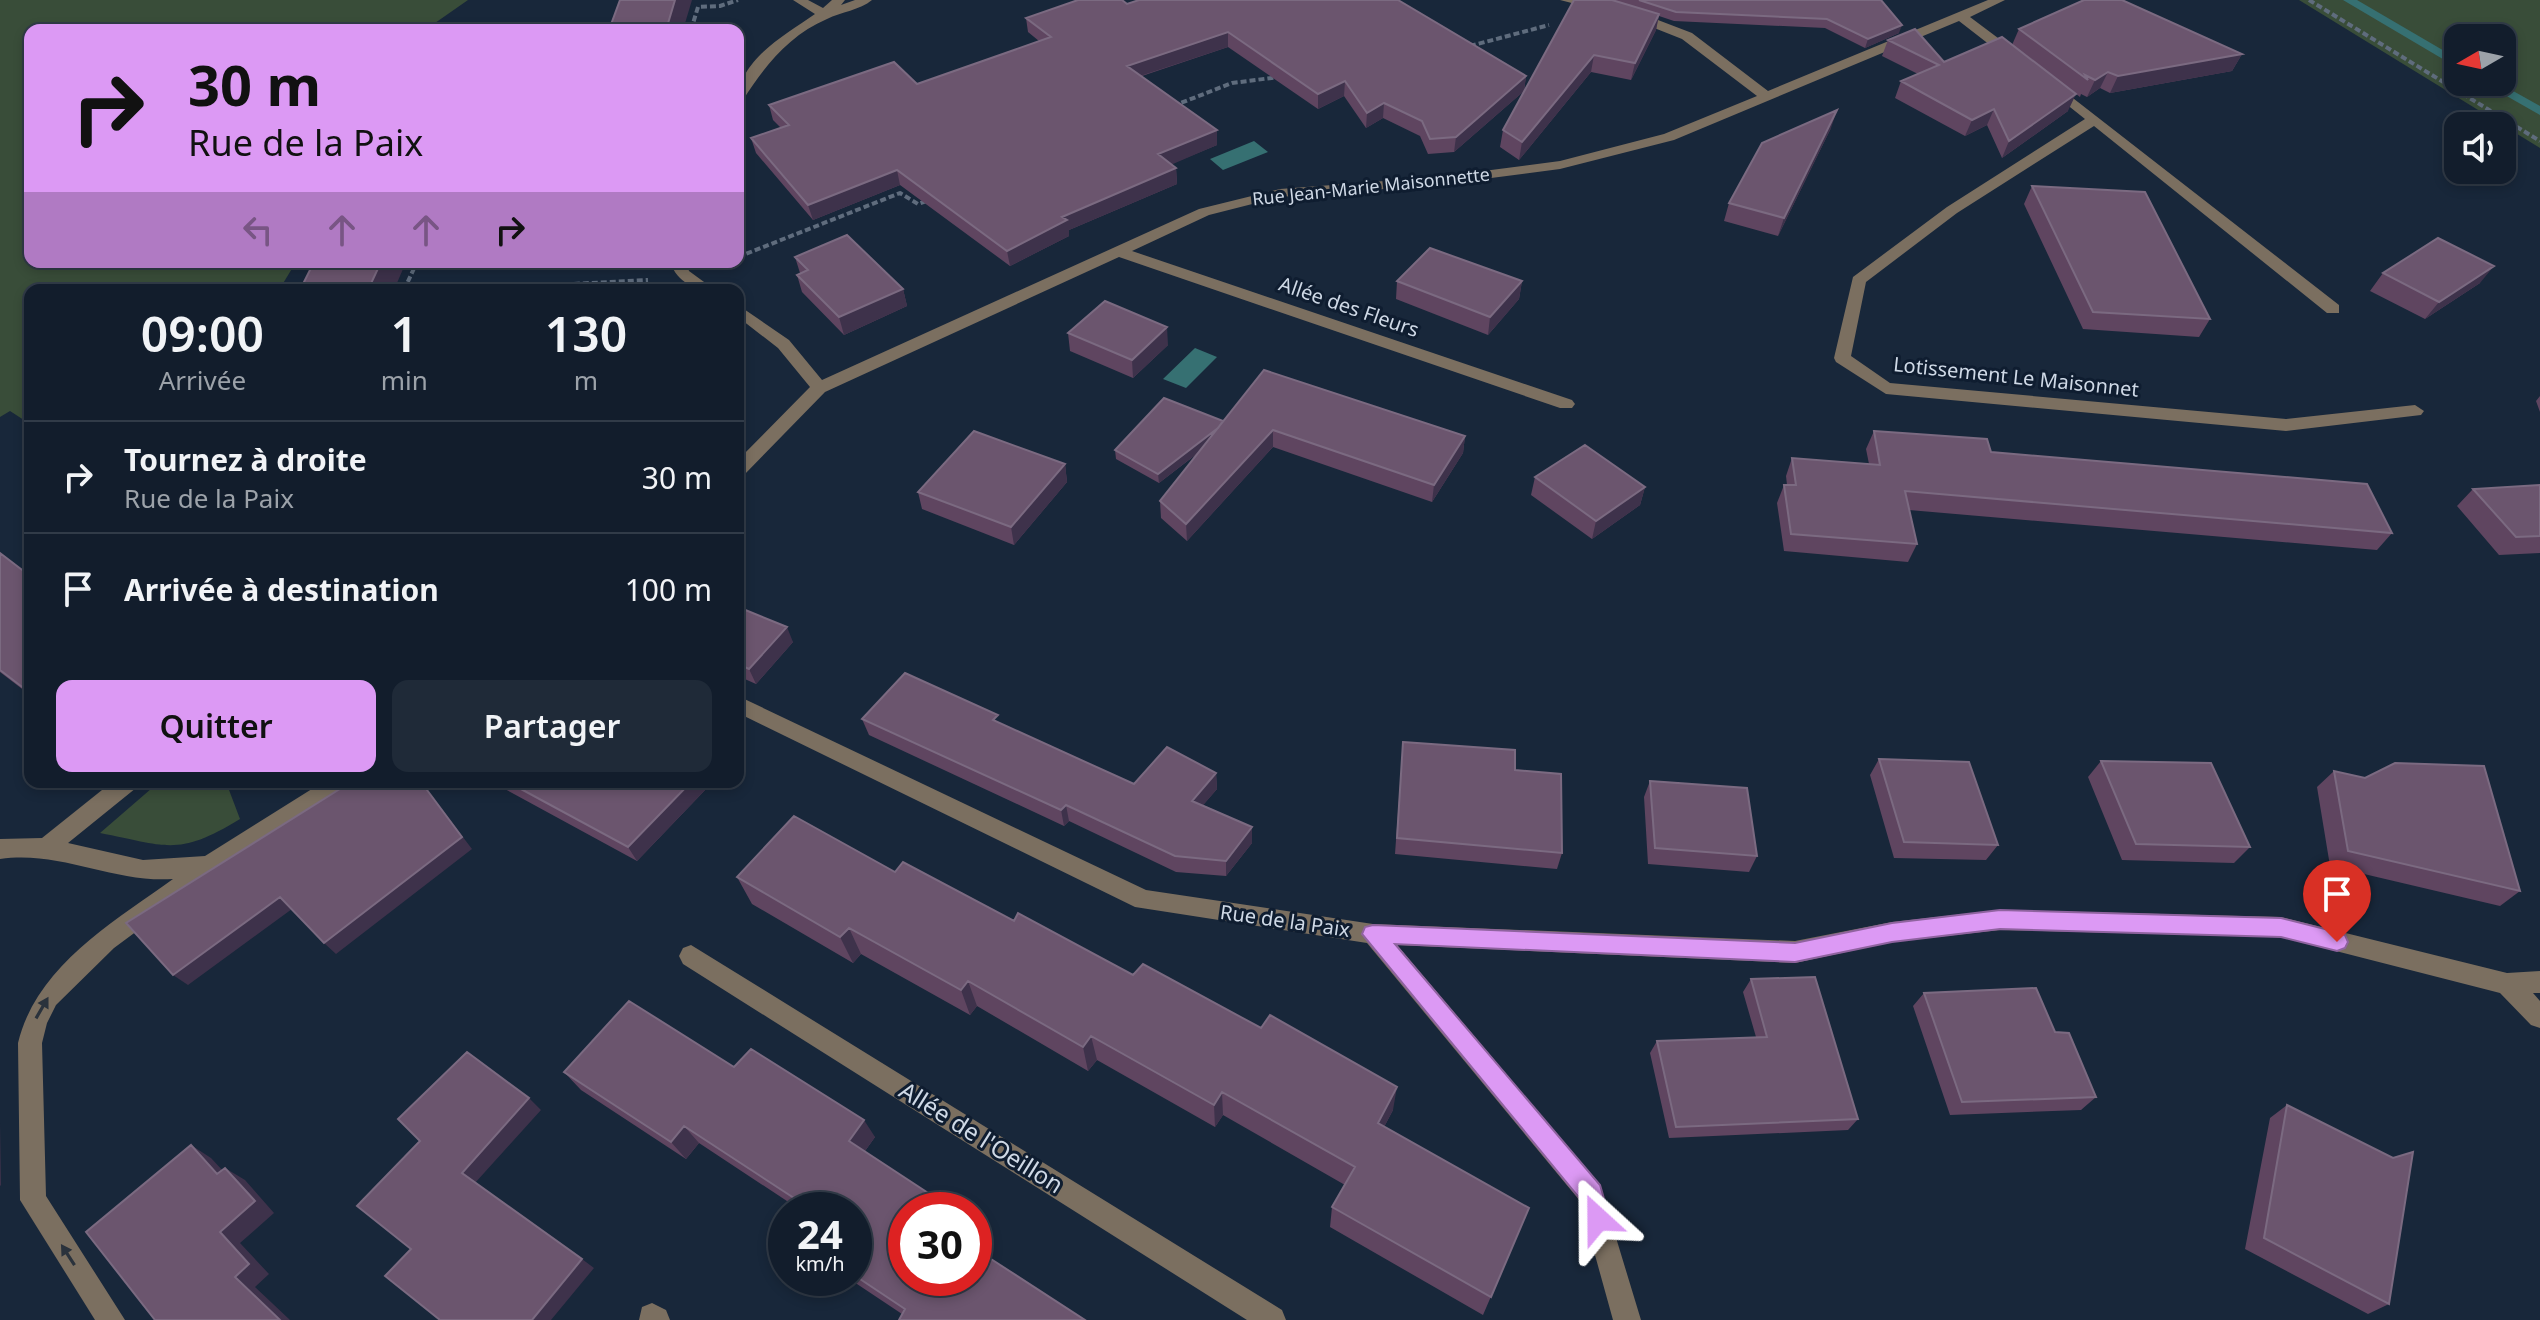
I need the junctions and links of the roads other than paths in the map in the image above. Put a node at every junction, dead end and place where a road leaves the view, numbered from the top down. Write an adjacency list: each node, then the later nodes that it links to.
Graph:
1 (799, 0): 6 (street)
2 (839, 0): 6 (street)
3 (866, 0): 6 (street)
4 (1566, 0): 9 (street)
5 (1999, 0): 7 (street, Rue Jean-Marie Maisonnette)
6 (826, 15): 8 (street)
7 (1962, 17): 9 (street, Rue Jean-Marie Maisonnette); 10 (street)
8 (744, 87)
9 (1768, 98): 11 (street, Rue Jean-Marie Maisonnette)
10 (2095, 119): 14 (street); 18 (street, Lotissement Le Maisonnet)
11 (1117, 251): 16 (street, Rue Jean-Marie Maisonnette); 17 (street, Allée des Fleurs)
12 (680, 268): 13 (street)
13 (700, 284)
14 (2333, 309)
15 (744, 314): 16 (street)
16 (819, 388): 19 (street, Rue Jean-Marie Maisonnette)
17 (1566, 404)
18 (2415, 411)
19 (744, 465)
20 (744, 707): 26 (street, Rue de la Paix)
21 (120, 788): 23 (street)
22 (331, 788): 25 (street)
23 (48, 846): 24 (street); 25 (street)
24 (0, 849)
25 (210, 864): 31 (street, one-way to 25)
26 (1373, 934): 29 (street, Rue de la Paix); 33 (street)
27 (691, 956): 32 (street, Allée de l'Oeillon)
28 (2540, 982): 29 (street, Rue de la Paix)
29 (2507, 984): 30 (street)
30 (2540, 1017)
31 (111, 1320)
32 (1272, 1320)
33 (1627, 1320)

